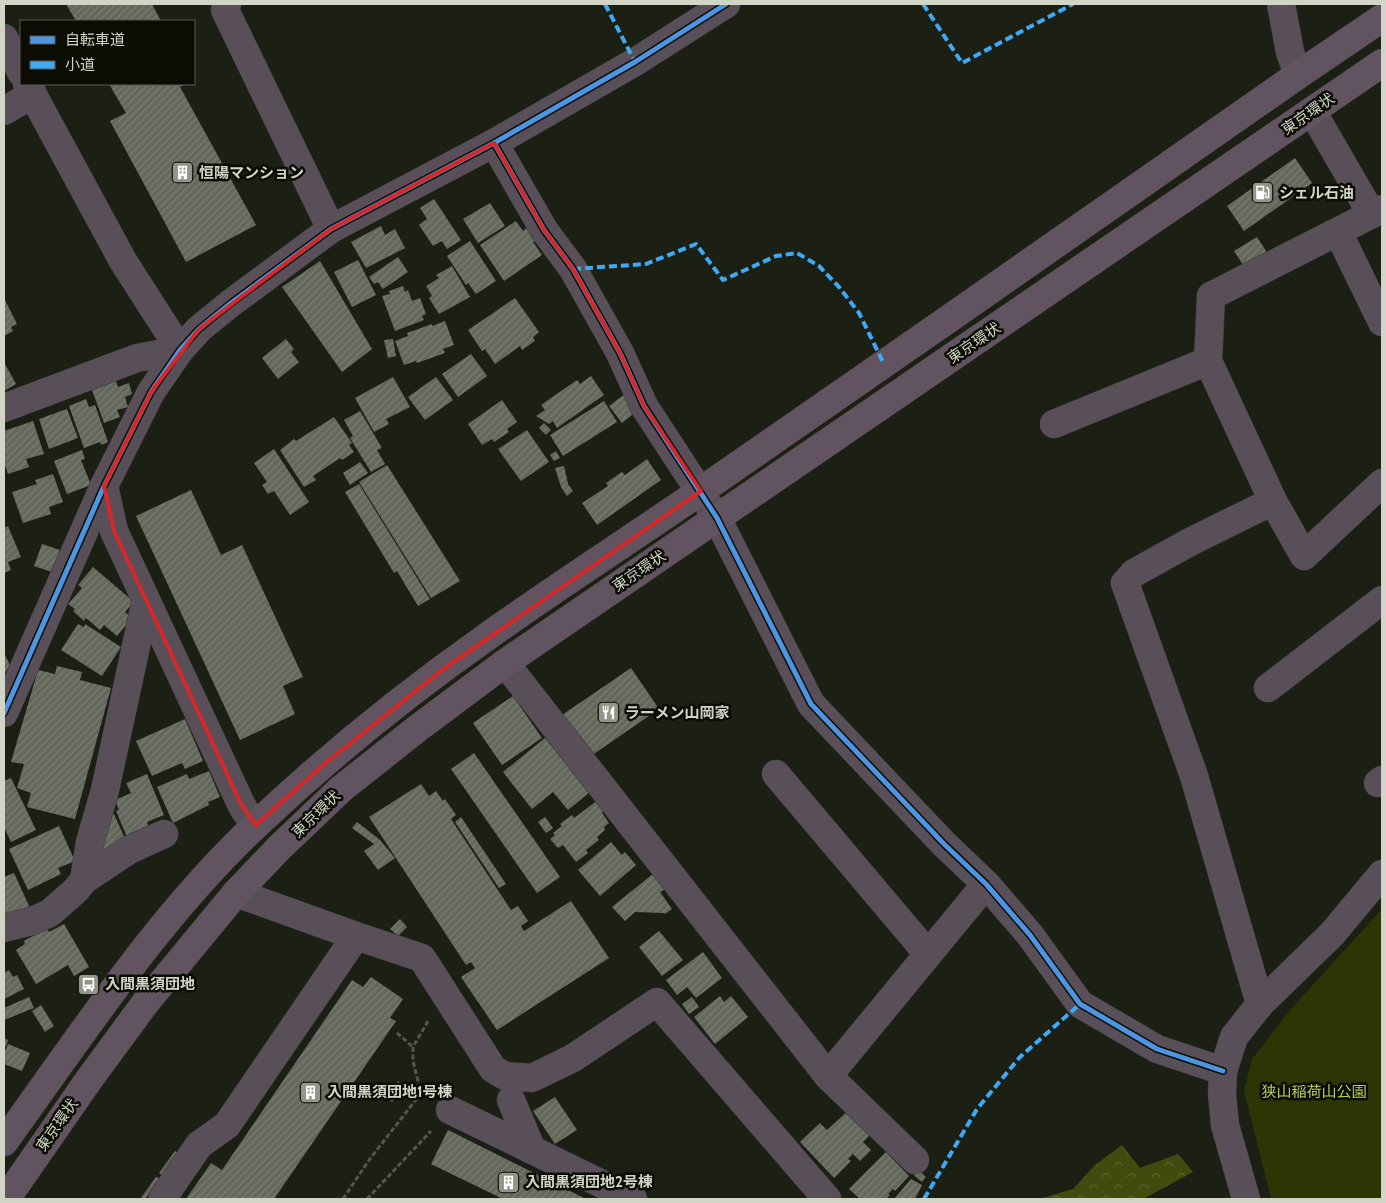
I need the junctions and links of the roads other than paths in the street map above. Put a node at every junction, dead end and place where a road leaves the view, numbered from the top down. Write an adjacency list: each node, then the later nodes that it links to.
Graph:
1 (227, 4): 15 (street)
2 (726, 4): 13 (street)
3 (1281, 4): 8 (street)
4 (1382, 18): 8 (highway, 東京環状)
5 (4, 38): 7 (street)
6 (1382, 62): 12 (highway, 東京環状)
7 (20, 69)
8 (1298, 75): 24 (highway, 東京環状)
9 (25, 85): 11 (street)
10 (28, 85): 18 (street)
11 (4, 111)
12 (1312, 111): 14 (street); 26 (highway, 東京環状)
13 (494, 143): 15 (street); 24 (street)
14 (1377, 211): 16 (street)
15 (331, 229): 18 (street)
16 (1338, 232): 17 (street); 19 (street)
17 (1382, 322)
18 (180, 350): 20 (street); 23 (street)
19 (1208, 361): 21 (street); 25 (street)
20 (4, 408)
21 (1054, 424)
22 (1382, 483): 25 (street)
23 (104, 486): 27 (street); 31 (street)
24 (701, 491): 26 (street); 33 (highway, 東京環状)
25 (1273, 501): 42 (street)
26 (717, 518): 29 (highway, 東京環状); 37 (street)
27 (146, 600): 33 (street); 36 (street)
28 (1382, 600): 30 (street)
29 (505, 663): 38 (highway, 東京環状); 44 (street)
30 (1268, 688)
31 (4, 713)
32 (776, 774): 41 (street)
33 (256, 825): 47 (highway, 東京環状)
34 (164, 834): 36 (street)
35 (1382, 874): 42 (street)
36 (84, 880): 39 (street)
37 (986, 884): 41 (street); 43 (street)
38 (236, 893): 40 (street); 50 (highway, 東京環状)
39 (4, 928)
40 (356, 936): 51 (street); 53 (street)
41 (928, 954): 44 (street)
42 (1260, 1004): 43 (street)
43 (1223, 1071): 54 (street)
44 (828, 1076): 49 (street)
45 (511, 1100): 48 (street)
46 (450, 1110): 48 (street)
47 (4, 1142)
48 (532, 1150): 52 (street)
49 (915, 1160)
50 (6, 1199)
51 (162, 1199)
52 (634, 1199)
53 (827, 1199)
54 (1246, 1199)

